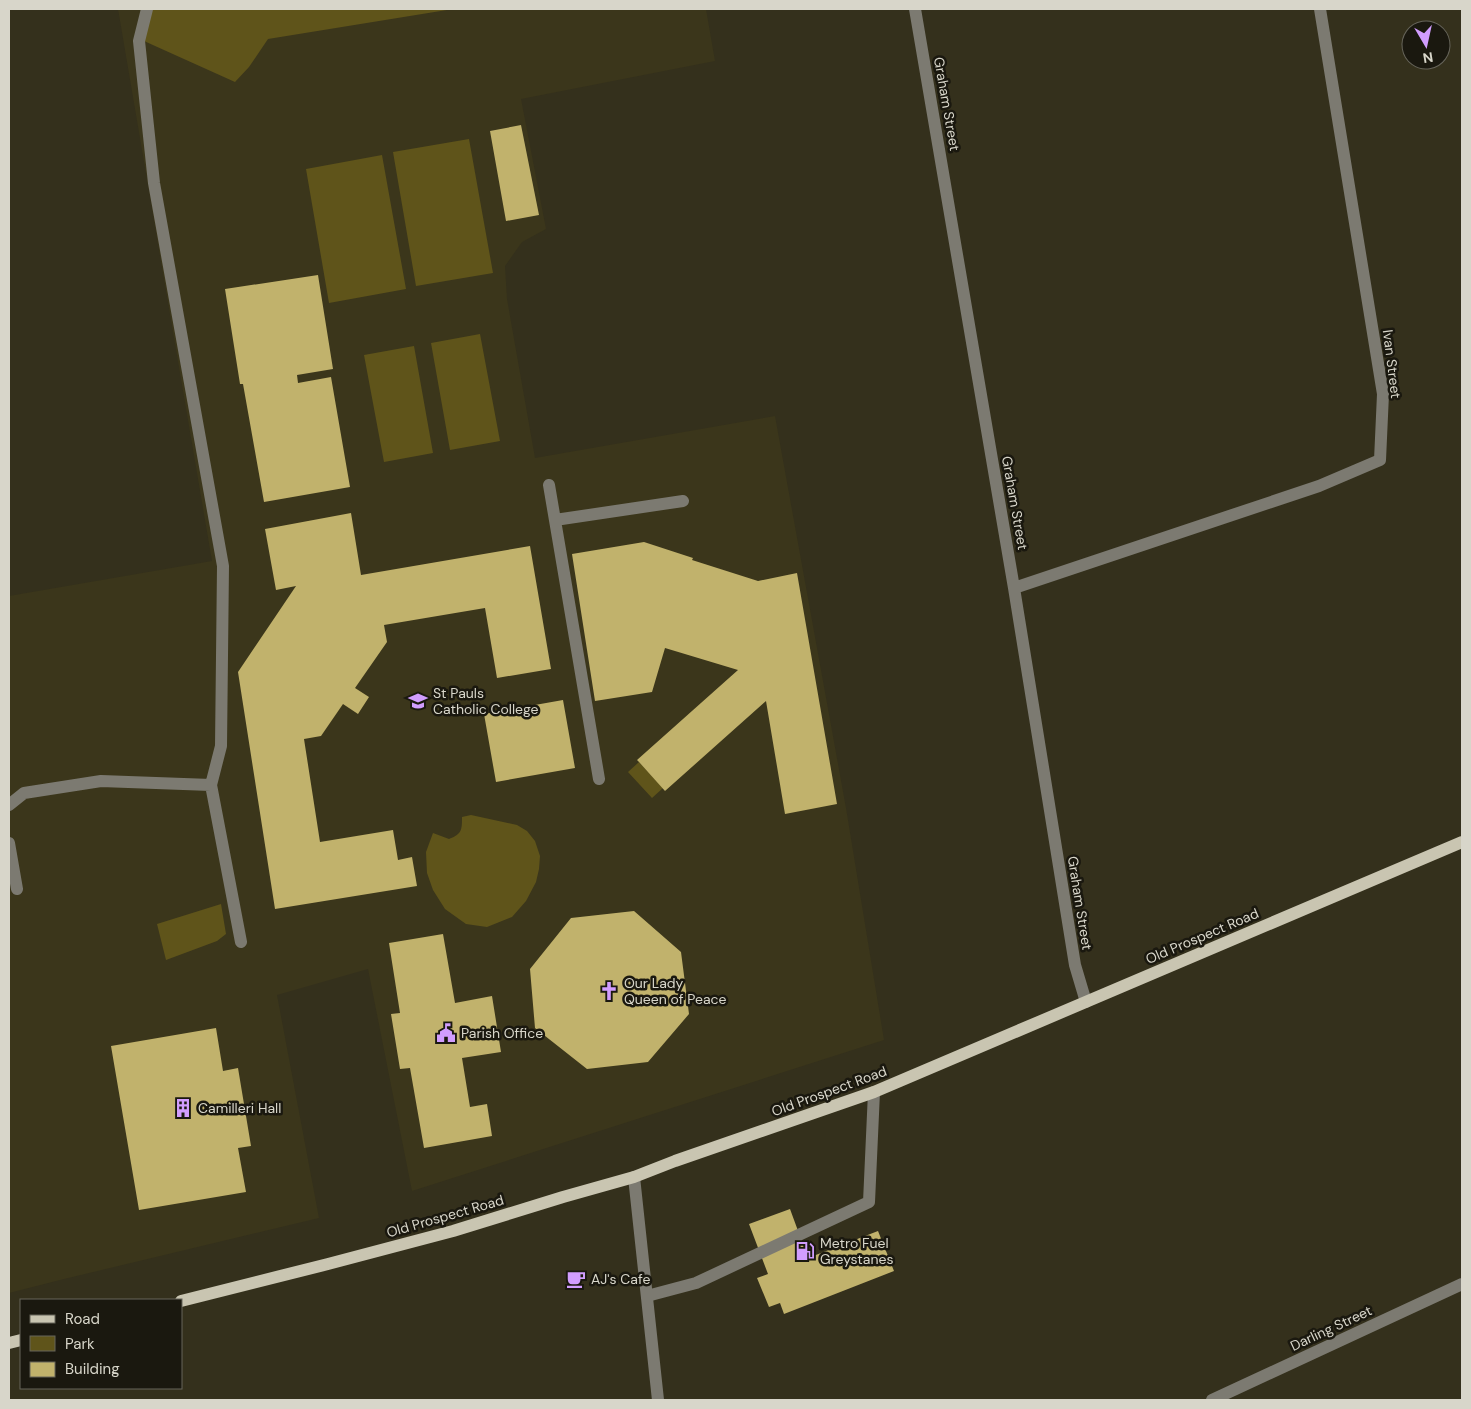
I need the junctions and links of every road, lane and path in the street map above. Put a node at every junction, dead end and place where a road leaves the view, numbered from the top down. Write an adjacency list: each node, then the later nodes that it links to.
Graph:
1 (147, 9): 9 (street)
2 (915, 9): 7 (street, Graham Street)
3 (1320, 9): 7 (street, Ivan Street)
4 (549, 485): 6 (street)
5 (683, 501): 6 (street)
6 (555, 520): 8 (street)
7 (1014, 588): 15 (street, Graham Street)
8 (599, 779)
9 (211, 785): 10 (street); 14 (street)
10 (9, 805)
11 (1462, 842): 15 (main road, Old Prospect Road)
12 (9, 843): 13 (street)
13 (17, 889)
14 (240, 942)
15 (1086, 1002): 16 (main road, Old Prospect Road)
16 (874, 1092): 17 (main road, Old Prospect Road); 19 (street)
17 (634, 1177): 19 (street); 20 (main road, Old Prospect Road)
18 (1462, 1284): 22 (street, Darling Street)
19 (647, 1296): 21 (street)
20 (182, 1300)
21 (658, 1400)
22 (1212, 1400)

